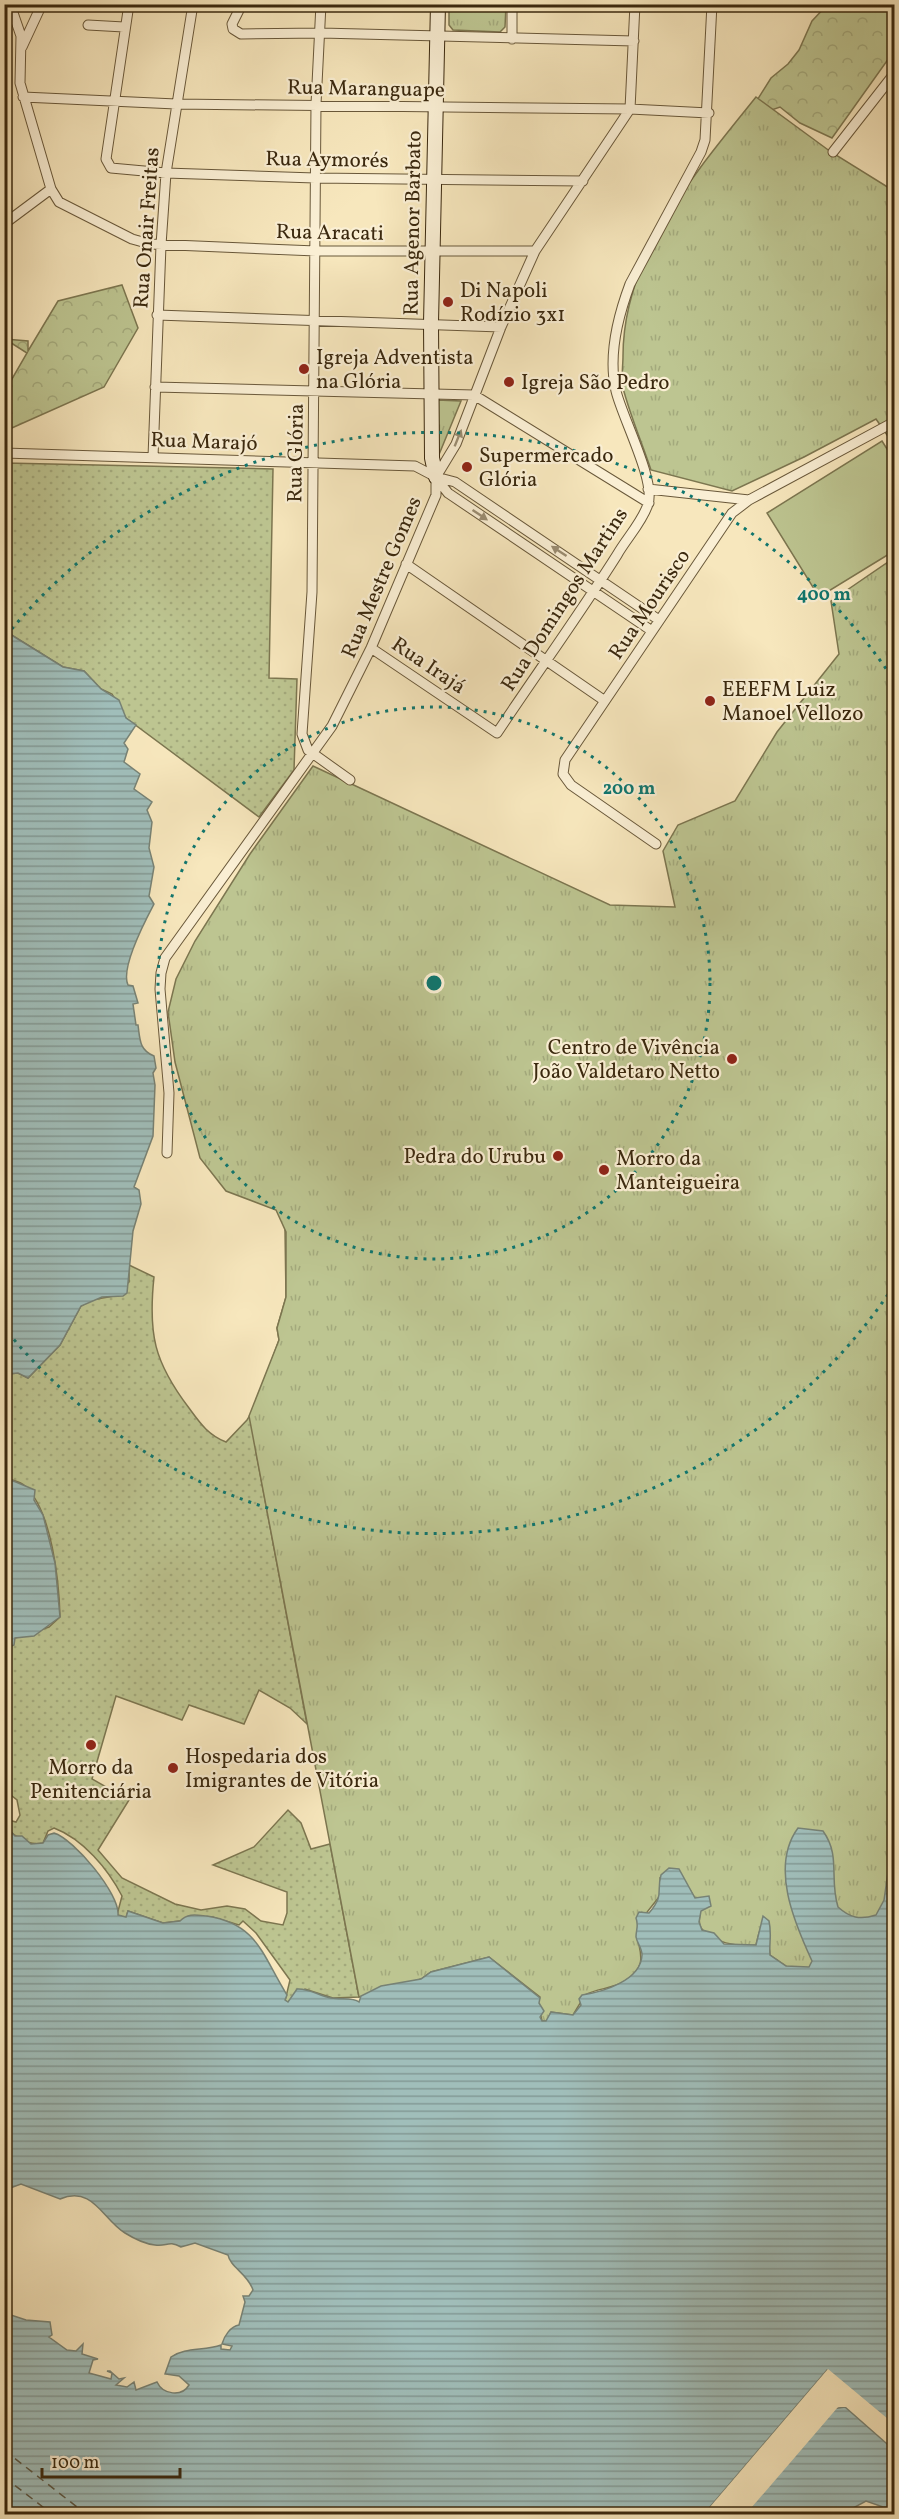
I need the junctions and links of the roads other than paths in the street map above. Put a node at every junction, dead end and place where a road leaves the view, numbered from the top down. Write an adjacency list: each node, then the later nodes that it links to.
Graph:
1 (10, 4): 17 (street)
2 (42, 4): 17 (street)
3 (129, 4): 12 (street)
4 (193, 4): 21 (street, Rua Onair Freitas)
5 (242, 4): 13 (street)
6 (321, 4): 13 (street, Rua Glória)
7 (438, 4): 14 (street, Rua Agenor Barbato)
8 (512, 4): 15 (street)
9 (635, 4): 16 (street)
10 (712, 4): 25 (street, Rua Domingos Martins)
11 (88, 25): 12 (street)
12 (124, 27): 20 (street)
13 (321, 33): 14 (street); 22 (street, Rua Glória)
14 (438, 37): 15 (street); 23 (street, Rua Agenor Barbato)
15 (512, 39): 16 (street)
16 (634, 41): 24 (street)
17 (21, 49): 19 (street)
18 (894, 74): 26 (street)
19 (23, 97): 20 (street, Rua Maranguape); 31 (street)
20 (114, 100): 21 (street, Rua Maranguape); 27 (street, Rua Aymorés)
21 (176, 104): 22 (street, Rua Maranguape); 27 (street, Rua Onair Freitas)
22 (316, 104): 23 (street, Rua Maranguape); 29 (street, Rua Glória)
23 (436, 107): 24 (street, Rua Maranguape); 28 (street, Rua Agenor Barbato)
24 (630, 110): 25 (street, Rua Maranguape); 30 (street, Rua Mestre Gomes)
25 (709, 113): 50 (street, Rua Domingos Martins)
26 (833, 152)
27 (166, 173): 29 (street, Rua Aymorés); 33 (street, Rua Onair Freitas)
28 (434, 177): 29 (street, Rua Aymorés); 30 (street, Rua Aymorés); 36 (street, Rua Agenor Barbato)
29 (315, 178): 34 (street, Rua Glória)
30 (583, 181): 35 (street, Rua Mestre Gomes)
31 (51, 189): 32 (street); 33 (street, Rua Aracati)
32 (4, 224)
33 (161, 245): 34 (street, Rua Aracati); 37 (street, Rua Onair Freitas)
34 (316, 251): 36 (street, Rua Aracati); 38 (street, Rua Glória)
35 (535, 251): 36 (street, Rua Aracati); 40 (street, Rua Mestre Gomes)
36 (432, 252): 39 (street, Rua Agenor Barbato)
37 (158, 315): 38 (street); 41 (street, Rua Onair Freitas)
38 (315, 320): 39 (street); 42 (street, Rua Glória)
39 (431, 323): 40 (street); 44 (street, Rua Agenor Barbato)
40 (501, 327): 43 (street, Rua Mestre Gomes)
41 (155, 387): 42 (street); 47 (street, Rua Onair Freitas)
42 (314, 390): 44 (street); 48 (street, Rua Glória)
43 (474, 395): 44 (street); 49 (street, Rua Mestre Gomes, one-way to 43); 52 (street)
44 (432, 396): 49 (street, Rua Agenor Barbato)
45 (894, 422): 51 (street, Rua Mourisco)
46 (4, 453): 47 (street, Rua Marajó)
47 (153, 457): 48 (street, Rua Marajó)
48 (313, 462): 49 (street, Rua Marajó); 62 (street, Rua Glória)
49 (436, 477): 53 (street, Rua Mestre Gomes); 54 (street, Rua Marajó, one-way to 49); 55 (street, Rua Marajó, one-way to 55)
50 (648, 489): 51 (street); 52 (street, Rua Domingos Martins)
51 (749, 500): 56 (street, Rua Mourisco)
52 (649, 503): 54 (street, Rua Domingos Martins)
53 (406, 564): 58 (street, Rua Mestre Gomes); 59 (street)
54 (602, 579): 55 (street, Rua Domingos Martins); 56 (street, Rua Marajó)
55 (594, 592): 57 (street, Rua Marajó); 59 (street, Rua Domingos Martins)
56 (659, 620): 57 (street, Rua Mourisco)
57 (652, 631): 60 (street, Rua Mourisco)
58 (370, 648): 61 (street, Rua Irajá); 62 (street, Rua Mestre Gomes)
59 (545, 661): 60 (street); 61 (street, Rua Domingos Martins)
60 (605, 701): 64 (street, Rua Mourisco)
61 (497, 733)
62 (312, 754): 63 (street); 65 (street, Rua Mestre Gomes)
63 (350, 780)
64 (656, 844)
65 (167, 1153)

